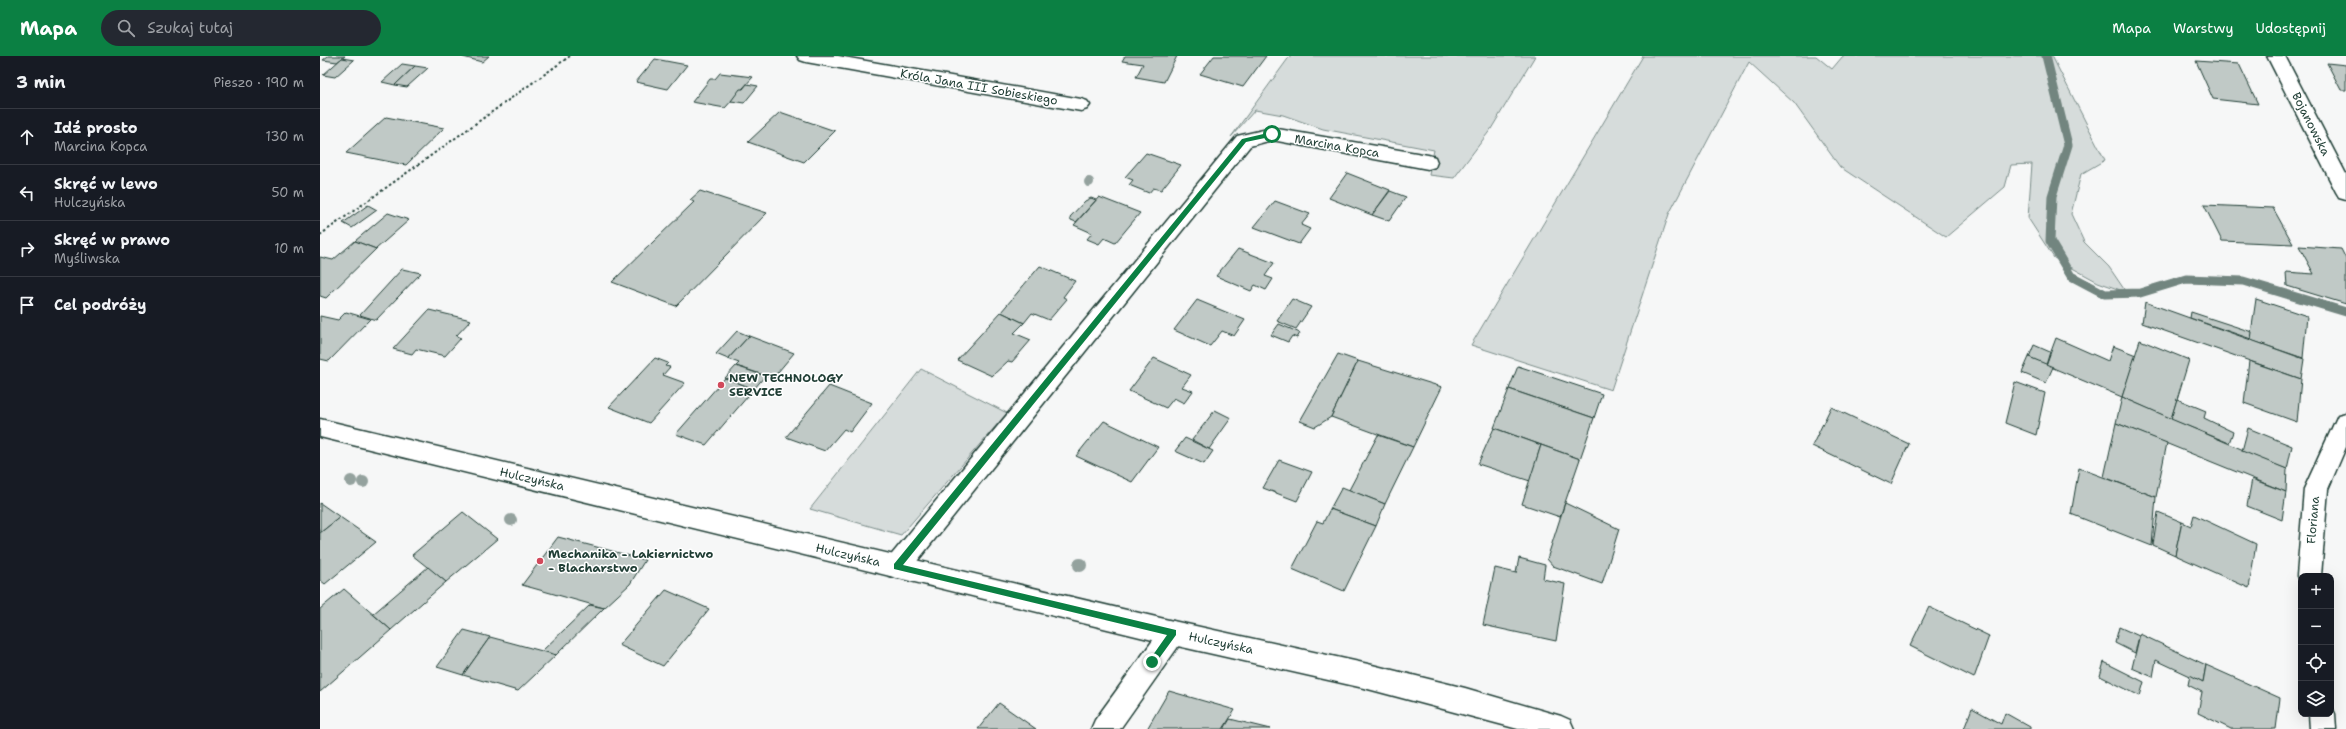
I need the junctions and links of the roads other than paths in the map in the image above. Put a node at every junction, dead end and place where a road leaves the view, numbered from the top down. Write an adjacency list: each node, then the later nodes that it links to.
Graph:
1 (806, 56): 3 (street, Króla Jana III Sobieskiego)
2 (2276, 56): 5 (street, Bojanowska)
3 (1081, 105)
4 (1428, 162): 8 (street, Marcina Kopca)
5 (2346, 192)
6 (2346, 422): 9 (street, Floriana)
7 (320, 428): 8 (street, Hulczyńska)
8 (897, 567): 10 (street, Hulczyńska)
9 (2309, 573)
10 (1173, 633): 12 (street); 13 (street, Hulczyńska)
11 (2322, 717): 14 (street)
12 (1104, 729)
13 (1561, 729)
14 (2324, 729)

